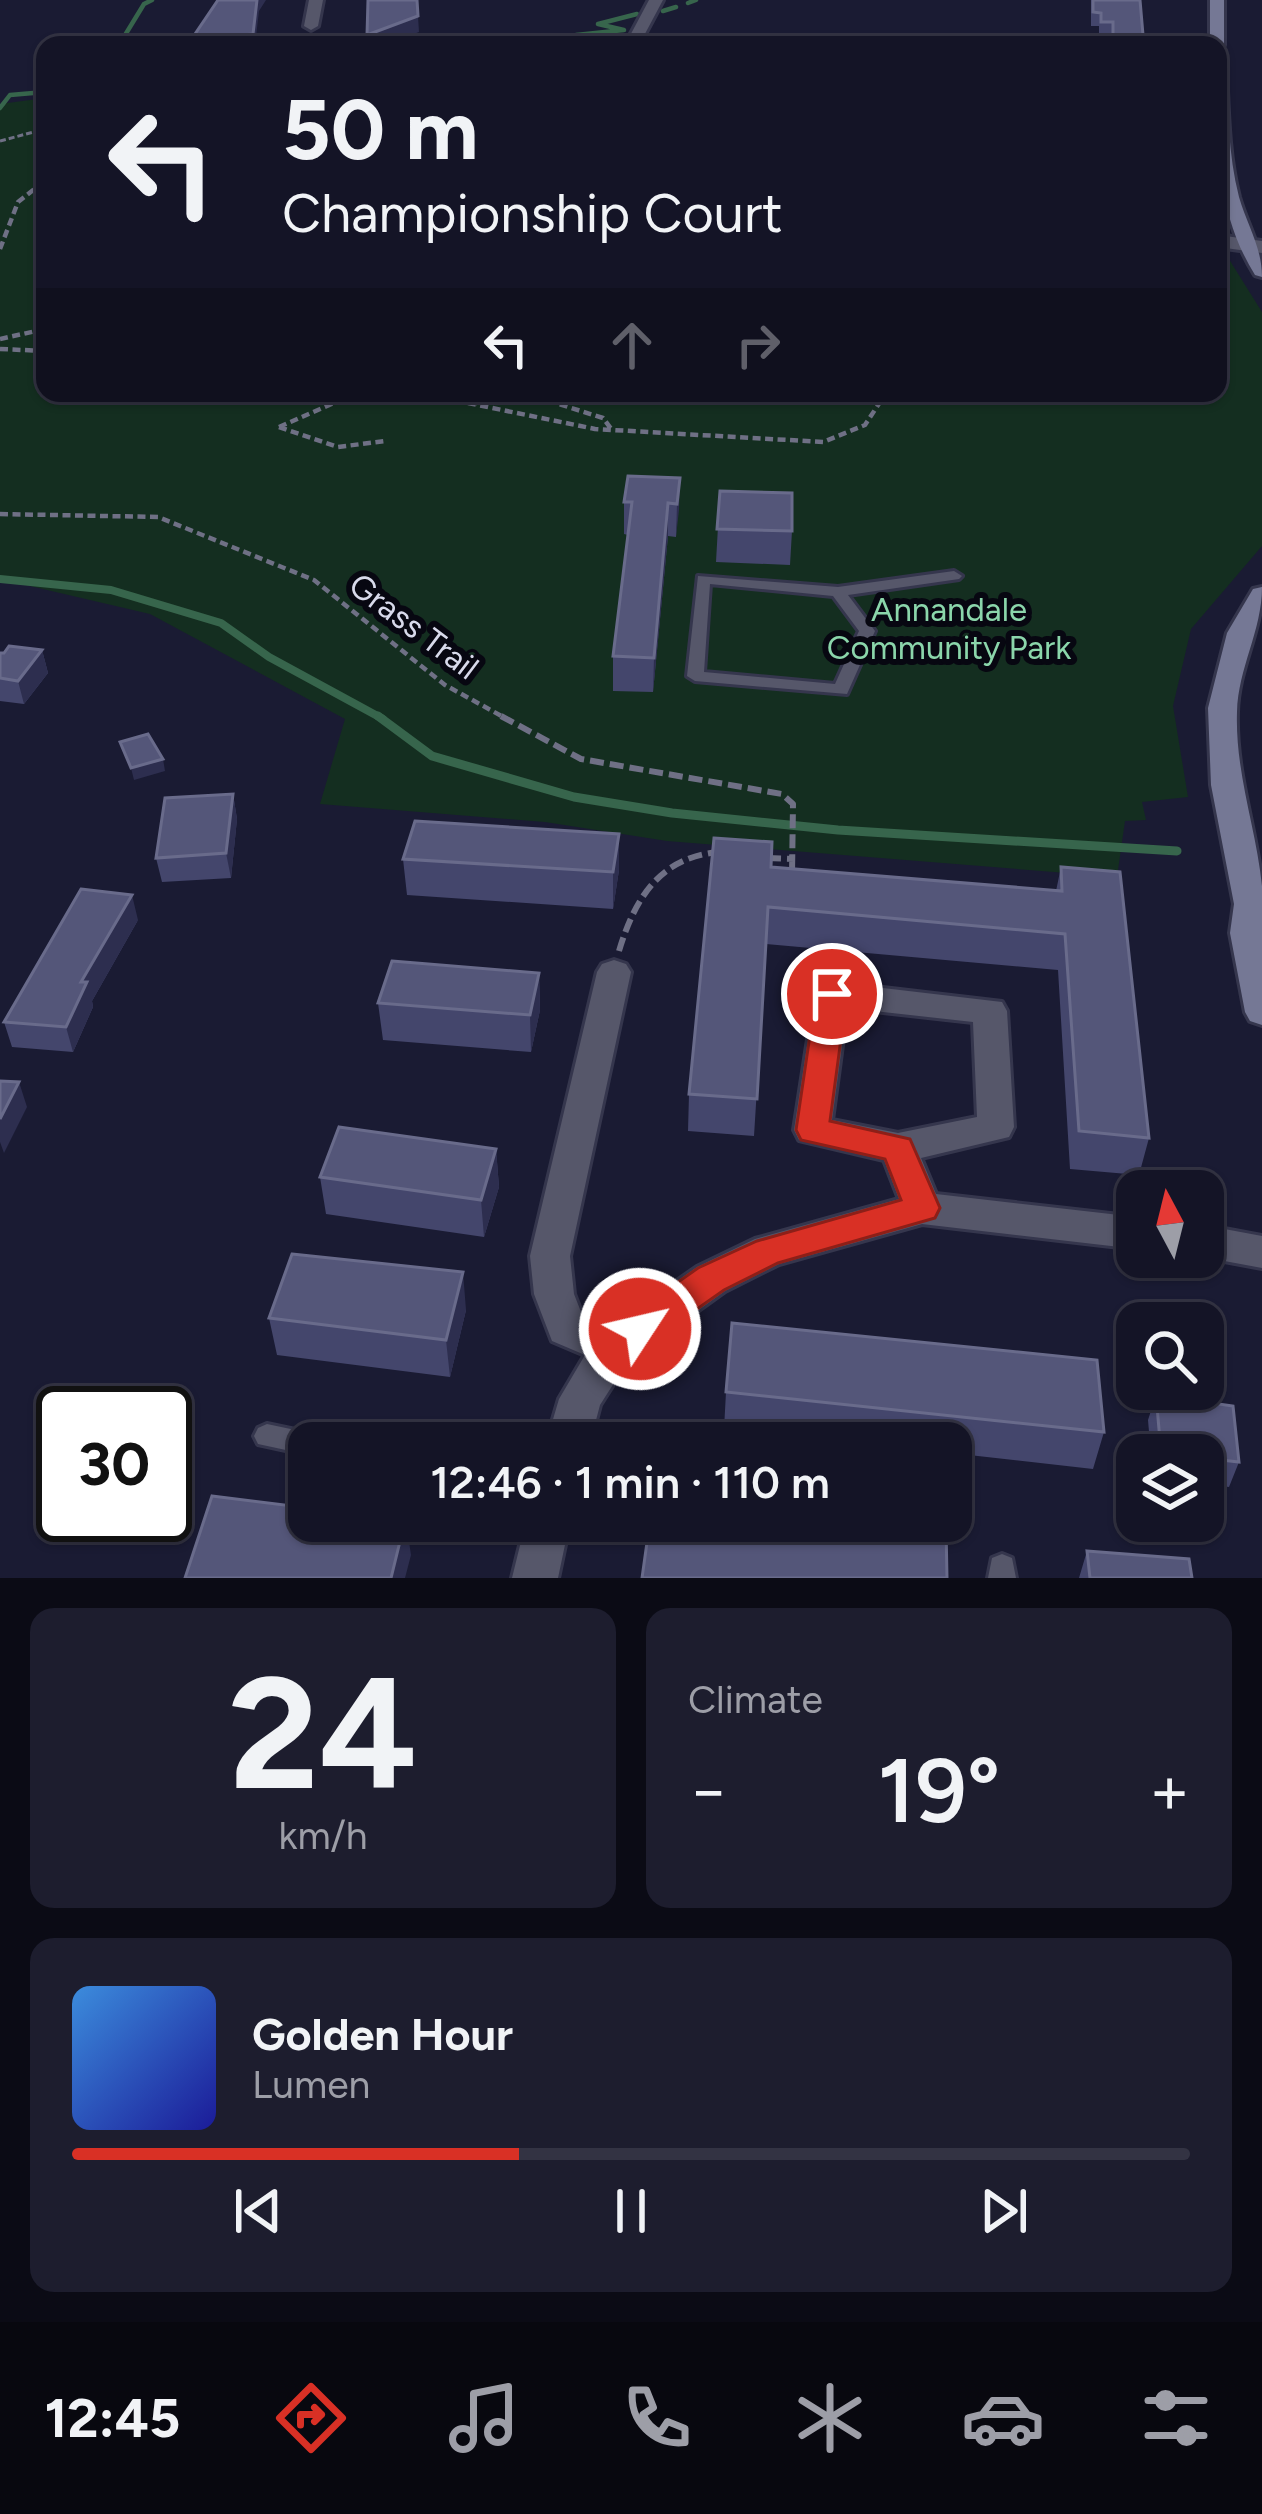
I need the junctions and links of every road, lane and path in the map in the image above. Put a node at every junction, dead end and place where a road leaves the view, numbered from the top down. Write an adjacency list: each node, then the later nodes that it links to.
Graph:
1 (316, 0): 4 (street)
2 (656, 0): 5 (street)
3 (1217, 0): 6 (main road)
4 (311, 26)
5 (637, 36)
6 (1216, 36)
7 (36, 131): 8 (path)
8 (0, 141)
9 (1227, 187): 11 (main road)
10 (36, 189): 12 (path)
11 (1254, 246): 13 (main road)
12 (0, 249)
13 (1262, 271)
14 (36, 331): 15 (path)
15 (0, 339)
16 (0, 349): 17 (path)
17 (36, 351)
18 (336, 402): 25 (path)
19 (462, 402): 23 (path)
20 (477, 402): 23 (path)
21 (552, 402): 24 (path)
22 (880, 402): 24 (path)
23 (481, 406): 24 (path)
24 (612, 431)
25 (386, 441)
26 (0, 514): 33 (path, Grass Trail)
27 (954, 576): 28 (lane)
28 (838, 592): 28 (lane)
29 (1262, 595): 31 (main road)
30 (722, 852): 35 (path)
31 (1251, 854): 36 (main road)
32 (760, 857): 33 (path)
33 (794, 859): 34 (path)
34 (792, 874)
35 (614, 972): 42 (street)
36 (1262, 1012)
37 (898, 1148): 37 (street); 38 (street)
38 (922, 1208): 39 (street); 42 (street)
39 (1116, 1231)
40 (1224, 1245): 41 (street)
41 (1262, 1252)
42 (613, 1348): 43 (street)
43 (574, 1422)
44 (267, 1436): 45 (lane)
45 (288, 1439)
46 (543, 1542): 47 (street)
47 (535, 1578)

